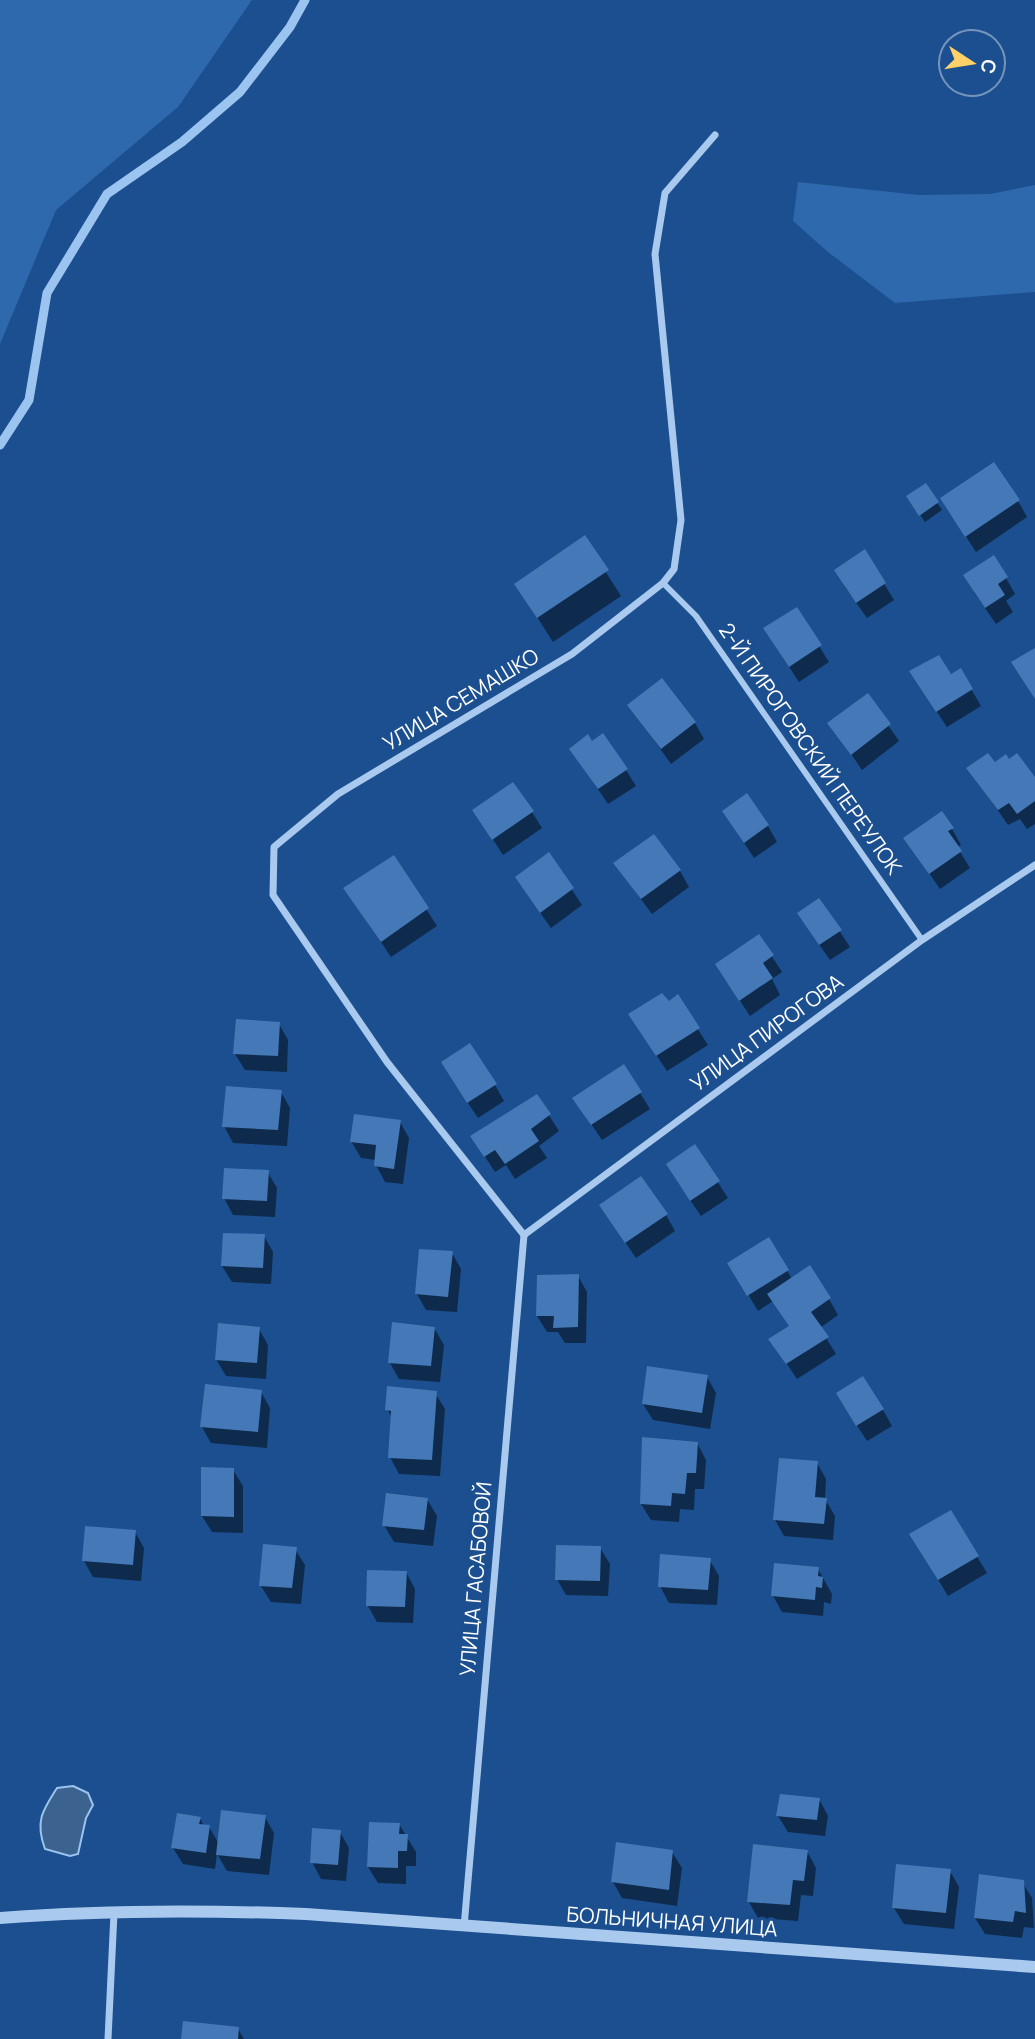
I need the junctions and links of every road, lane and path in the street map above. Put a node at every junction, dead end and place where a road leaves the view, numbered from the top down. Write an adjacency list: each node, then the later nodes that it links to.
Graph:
1 (716, 135): 2 (street, УЛИЦА СЕМАШКО)
2 (663, 583): 4 (street, 2-Й ПИРОГОВСКИЙ ПЕРЕУЛОК); 5 (street, УЛИЦА СЕМАШКО)
3 (1035, 865): 4 (street, УЛИЦА ПИРОГОВА)
4 (922, 940): 5 (street, УЛИЦА ПИРОГОВА)
5 (524, 1235): 8 (street, УЛИЦА ГАСАБОВОЙ)
6 (114, 1913): 7 (street, БОЛЬНИЧНАЯ УЛИЦА); 8 (street, БОЛЬНИЧНАЯ УЛИЦА); 10 (street)
7 (0, 1918)
8 (464, 1927): 9 (street, БОЛЬНИЧНАЯ УЛИЦА)
9 (1035, 1967)
10 (108, 2039)

